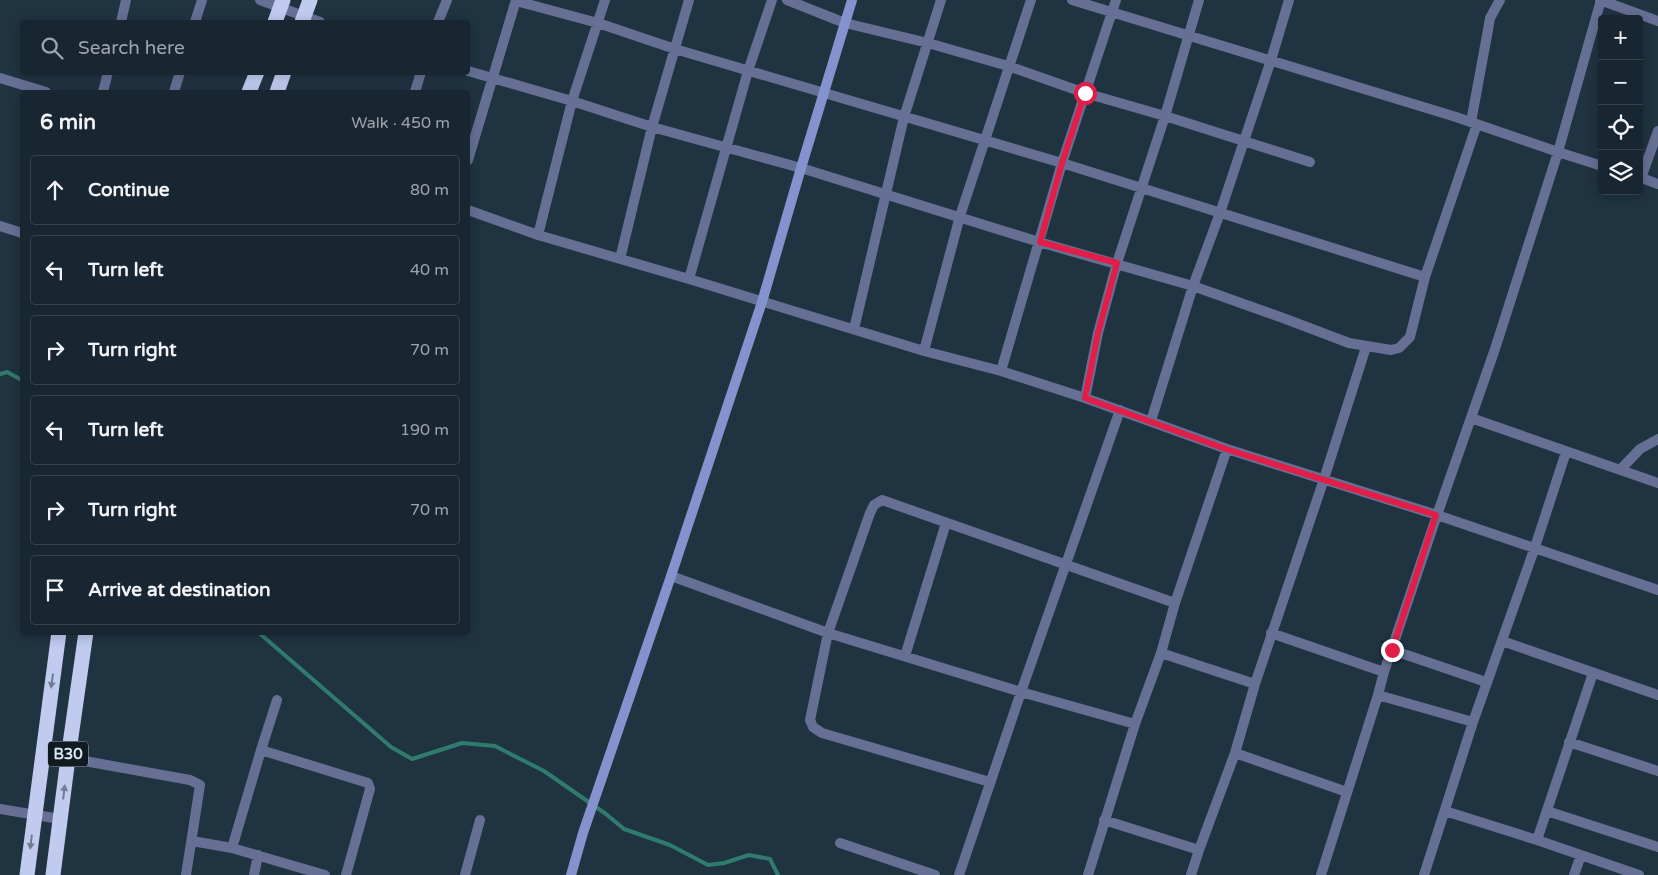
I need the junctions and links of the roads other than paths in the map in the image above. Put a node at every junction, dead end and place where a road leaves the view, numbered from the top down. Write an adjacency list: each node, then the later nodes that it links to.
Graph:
1 (126, 0): 22 (street)
2 (202, 0): 23 (street)
3 (260, 0): 20 (street)
4 (310, 0): 25 (highway)
5 (447, 0): 26 (street)
6 (516, 0): 28 (street); 43 (street)
7 (605, 0): 28 (street)
8 (689, 0): 32 (street)
9 (772, 0): 35 (street)
10 (788, 0): 29 (street)
11 (852, 0): 29 (street)
12 (941, 0): 31 (street)
13 (1030, 0): 34 (street)
14 (1072, 0): 21 (street)
15 (1116, 0): 21 (street)
16 (1199, 0): 30 (street)
17 (1289, 0): 33 (street)
18 (1500, 0): 55 (street)
19 (1600, 0): 27 (street); 61 (street)
20 (282, 4): 24 (highway); 25 (street)
21 (1113, 11): 30 (street); 50 (street)
22 (121, 20)
23 (196, 20)
24 (276, 20)
25 (303, 20)
26 (439, 20)
27 (1658, 21)
28 (598, 23): 32 (street); 52 (street)
29 (845, 23): 31 (street); 51 (street)
30 (1188, 36): 33 (street); 53 (street)
31 (928, 43): 34 (street); 54 (street)
32 (675, 49): 35 (street); 56 (street)
33 (1271, 60): 55 (street); 58 (street)
34 (1008, 66): 50 (street); 59 (street)
35 (748, 71): 51 (street); 60 (street)
36 (470, 72): 43 (street)
37 (107, 75): 45 (street)
38 (179, 75): 46 (street)
39 (256, 75): 47 (highway)
40 (283, 75): 48 (highway)
41 (420, 75): 49 (street)
42 (0, 78): 44 (street)
43 (492, 78): 52 (street); 62 (street)
44 (39, 90)
45 (104, 90)
46 (175, 90)
47 (251, 90)
48 (278, 90)
49 (416, 90)
50 (1085, 93): 53 (street); 64 (street)
51 (823, 94): 54 (street); 66 (street)
52 (572, 101): 56 (street); 77 (street)
53 (1165, 116): 58 (street); 70 (street)
54 (904, 117): 59 (street); 71 (street)
55 (1474, 123): 61 (street); 81 (street)
56 (652, 127): 60 (street); 79 (street)
57 (1658, 131): 67 (street)
58 (1243, 140): 63 (street); 73 (street)
59 (985, 142): 64 (street); 74 (street)
60 (727, 147): 66 (street); 82 (street)
61 (1558, 152): 65 (street); 91 (street)
62 (470, 153)
63 (1310, 162)
64 (1062, 163): 70 (street); 78 (street)
65 (1598, 165)
66 (801, 168): 71 (street); 84 (street)
67 (1643, 170)
68 (1643, 179): 69 (street)
69 (1658, 184)
70 (1142, 188): 73 (street); 80 (street)
71 (886, 195): 74 (street); 85 (street)
72 (470, 211): 77 (street)
73 (1220, 213): 81 (street); 83 (street)
74 (960, 216): 78 (street); 87 (street)
75 (0, 226): 76 (street)
76 (20, 232)
77 (538, 235): 79 (street)
78 (1040, 242): 80 (street); 88 (street)
79 (620, 259): 82 (street)
80 (1117, 263): 83 (street); 89 (street)
81 (1426, 277): 86 (street)
82 (689, 279): 84 (street)
83 (1194, 286): 86 (street); 92 (street)
84 (762, 302): 85 (street); 103 (street)
85 (854, 329): 87 (street)
86 (1366, 346): 97 (street)
87 (924, 351): 88 (street)
88 (1002, 371): 89 (street)
89 (1085, 398): 90 (street)
90 (1120, 410): 92 (street); 102 (street)
91 (1471, 418): 95 (street); 99 (street)
92 (1151, 421): 94 (street)
93 (1658, 439): 96 (street)
94 (1226, 449): 97 (street); 105 (street)
95 (1566, 452): 96 (street); 101 (street)
96 (1620, 470): 98 (street)
97 (1324, 478): 99 (street); 107 (street)
98 (1658, 483)
99 (1436, 515): 101 (street); 111 (street)
100 (946, 523): 102 (street); 106 (street); 113 (street)
101 (1535, 547): 104 (street); 110 (street)
102 (1066, 564): 105 (street); 118 (street)
103 (671, 576): 106 (street); 153 (street)
104 (1658, 590)
105 (1175, 603): 112 (street)
106 (828, 633): 113 (street); 129 (street)
107 (1271, 633): 114 (street); 117 (street)
108 (59, 635): 134 (highway, B30, one-way to 134)
109 (86, 635): 127 (highway, B30)
110 (1502, 641): 115 (street); 116 (street)
111 (1392, 650): 114 (street); 116 (street)
112 (1160, 653): 117 (street); 123 (street)
113 (905, 656): 118 (street)
114 (1384, 672): 119 (street)
115 (1593, 673): 120 (street); 124 (street)
116 (1486, 682): 122 (street)
117 (1254, 684): 126 (street)
118 (1020, 692): 123 (street); 129 (street)
119 (1378, 695): 122 (street); 130 (street)
120 (1658, 695)
121 (277, 700): 125 (street)
122 (1472, 722): 132 (street)
123 (1135, 724): 137 (street)
124 (1569, 742): 128 (street); 133 (street)
125 (261, 750): 142 (street); 151 (street)
126 (1235, 753): 130 (street); 143 (street)
127 (68, 758): 135 (highway, B30, one-way to 127); 139 (street)
128 (1658, 771)
129 (990, 782): 155 (street)
130 (1347, 792): 158 (street)
131 (0, 808): 134 (street)
132 (1445, 811): 138 (street); 159 (street)
133 (1547, 811): 138 (street); 141 (street)
134 (34, 815): 135 (street); 146 (highway, B30, one-way to 146)
135 (60, 819): 147 (highway, B30)
136 (480, 820): 152 (street)
137 (1104, 820): 143 (street); 156 (street)
138 (1537, 840): 145 (street)
139 (192, 841): 142 (street); 148 (street)
140 (840, 844): 154 (street)
141 (1658, 847)
142 (232, 848): 144 (street)
143 (1199, 850): 157 (street)
144 (258, 855): 149 (street); 150 (street)
145 (1581, 855): 160 (street); 161 (street)
146 (27, 875)
147 (53, 875)
148 (186, 875)
149 (254, 875)
150 (325, 875)
151 (346, 875)
152 (465, 875)
153 (571, 875)
154 (935, 875)
155 (959, 875)
156 (1088, 875)
157 (1191, 875)
158 (1321, 875)
159 (1424, 875)
160 (1574, 875)
161 (1638, 875)

